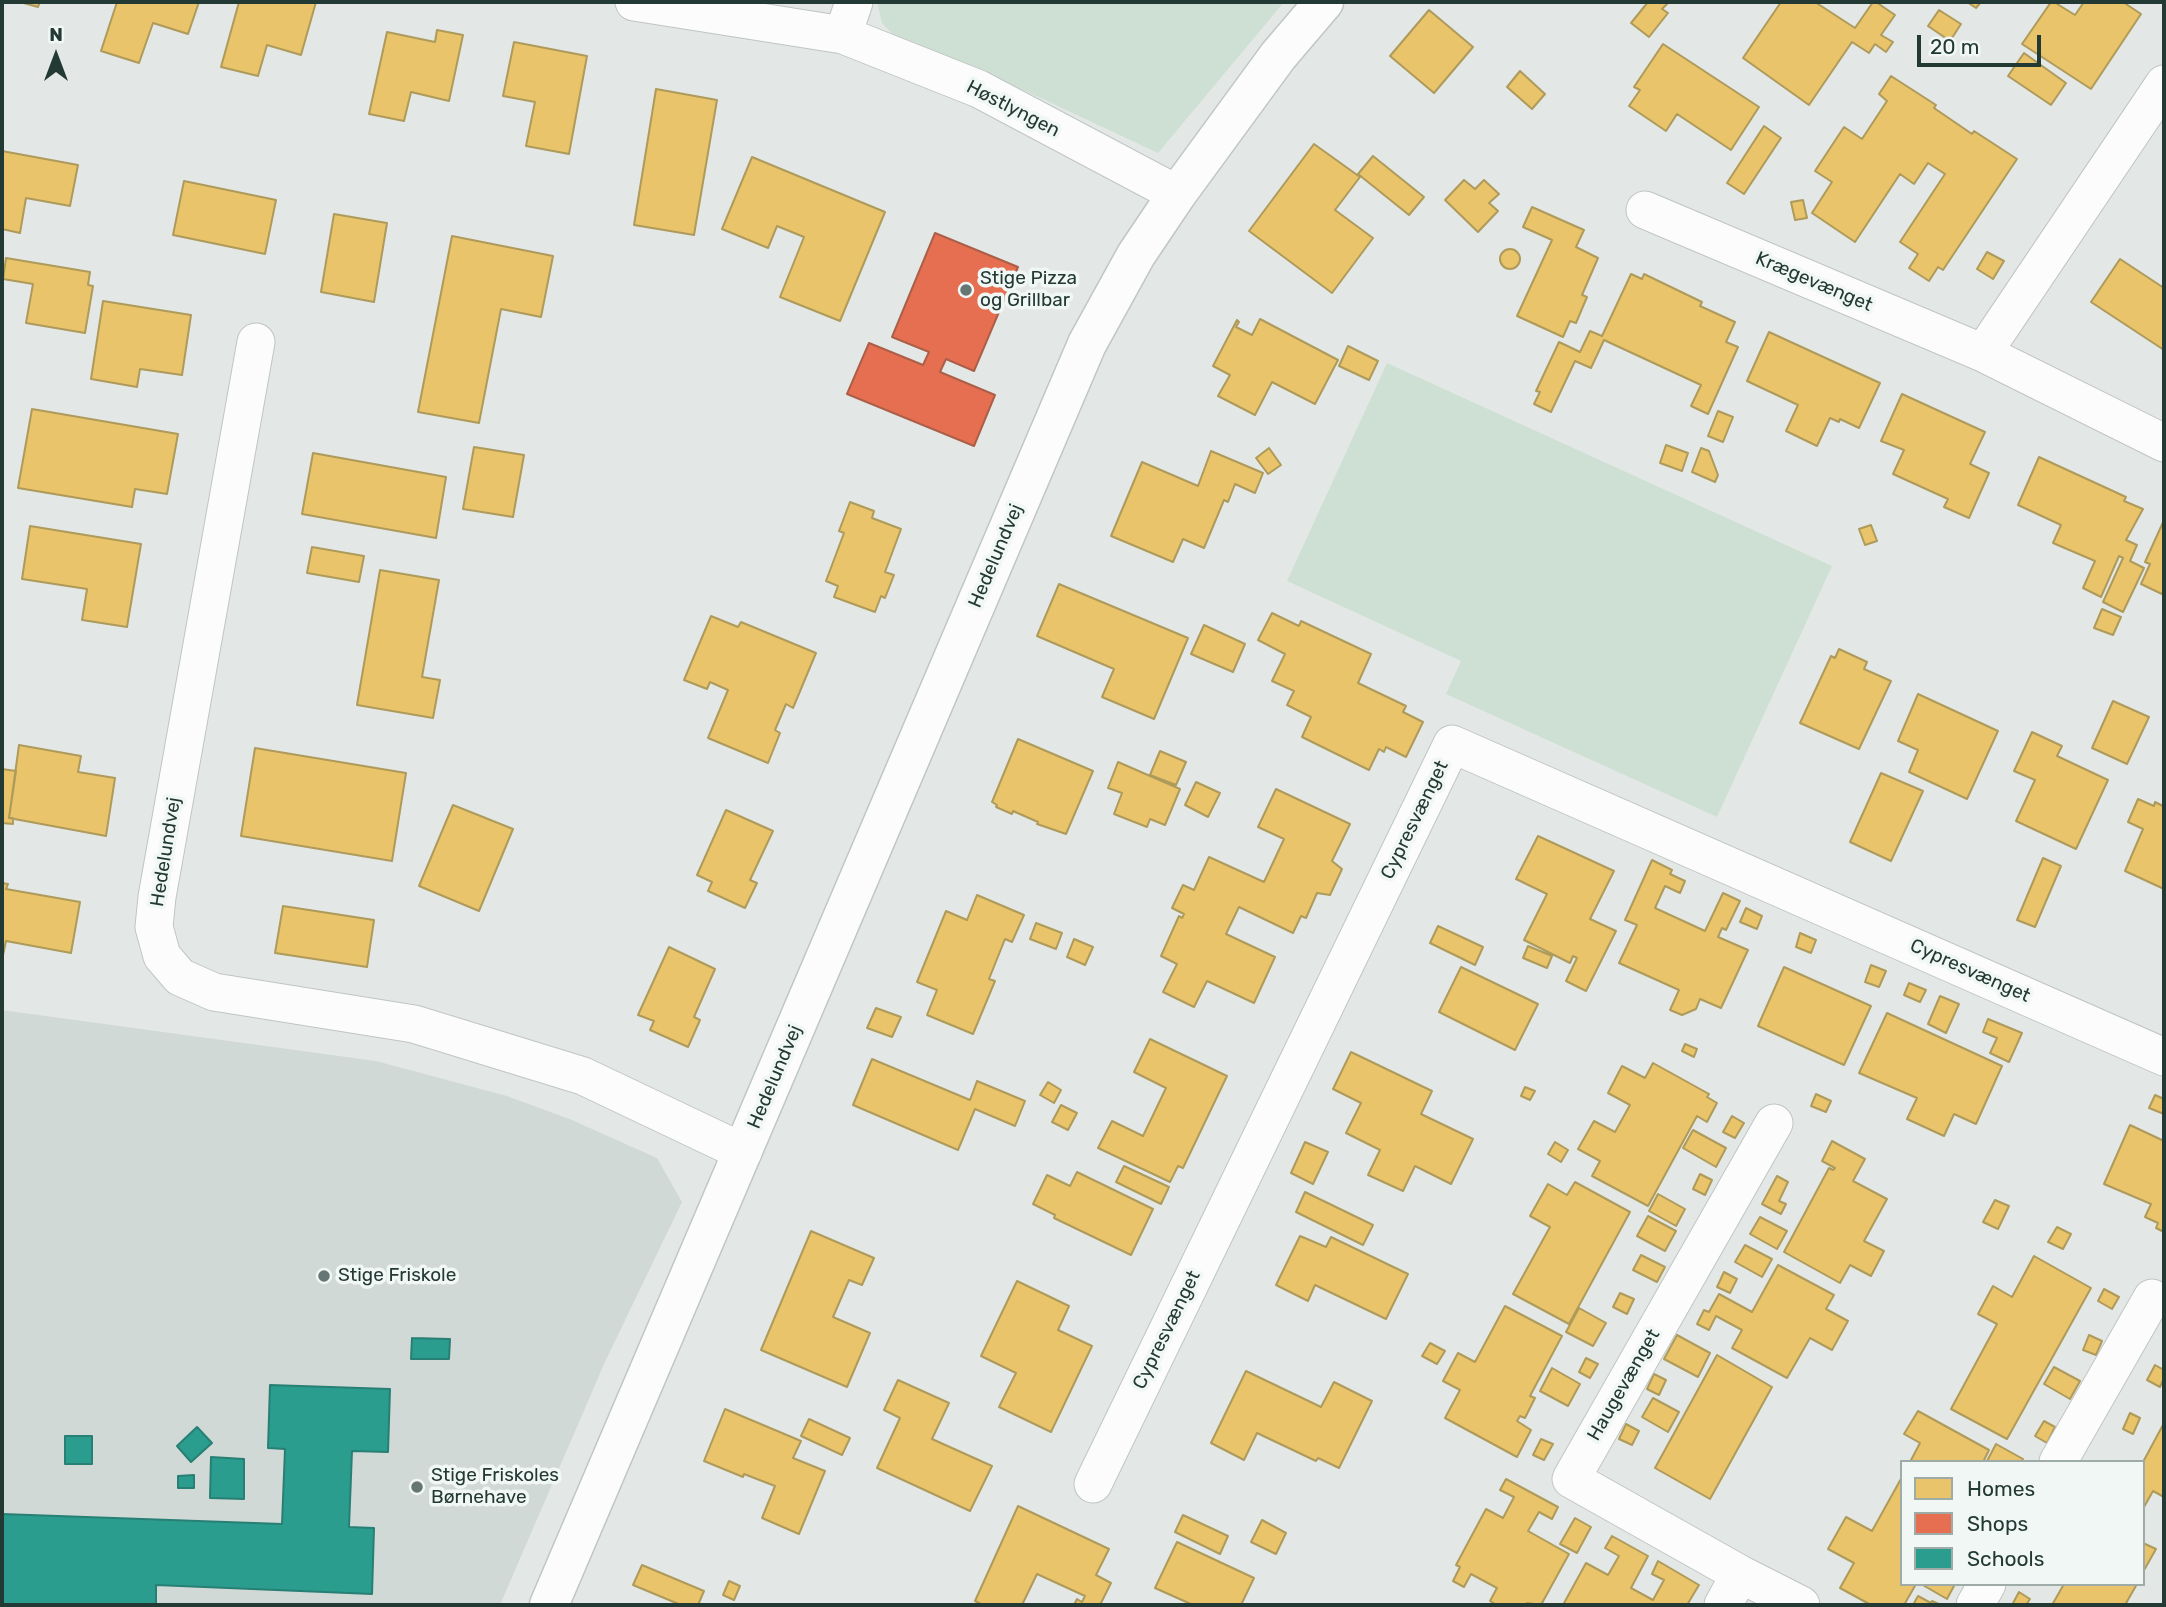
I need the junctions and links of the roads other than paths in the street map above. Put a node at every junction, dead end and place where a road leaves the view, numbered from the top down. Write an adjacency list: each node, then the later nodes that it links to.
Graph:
1 (634, 2): 3 (street, Høstlyngen)
2 (1324, 2): 5 (street, Hedelundvej)
3 (849, 18): 5 (street, Høstlyngen)
4 (2164, 84): 8 (street)
5 (1177, 194): 12 (street, Hedelundvej)
6 (1645, 210): 8 (street, Krægevænget)
7 (256, 342): 12 (street, Hedelundvej)
8 (1983, 354): 9 (street, Krægevænget)
9 (2164, 443)
10 (2164, 1057): 15 (street, Cypresvænget)
11 (1773, 1123): 17 (street, Haugevænget)
12 (743, 1152): 18 (street, Hedelundvej)
13 (2152, 1298): 14 (street)
14 (2059, 1460)
15 (1093, 1484)
16 (1986, 1586): 20 (street)
17 (1732, 1590): 19 (street, Haugevænget)
18 (549, 1605)
19 (1801, 1605)
20 (1975, 1605)

